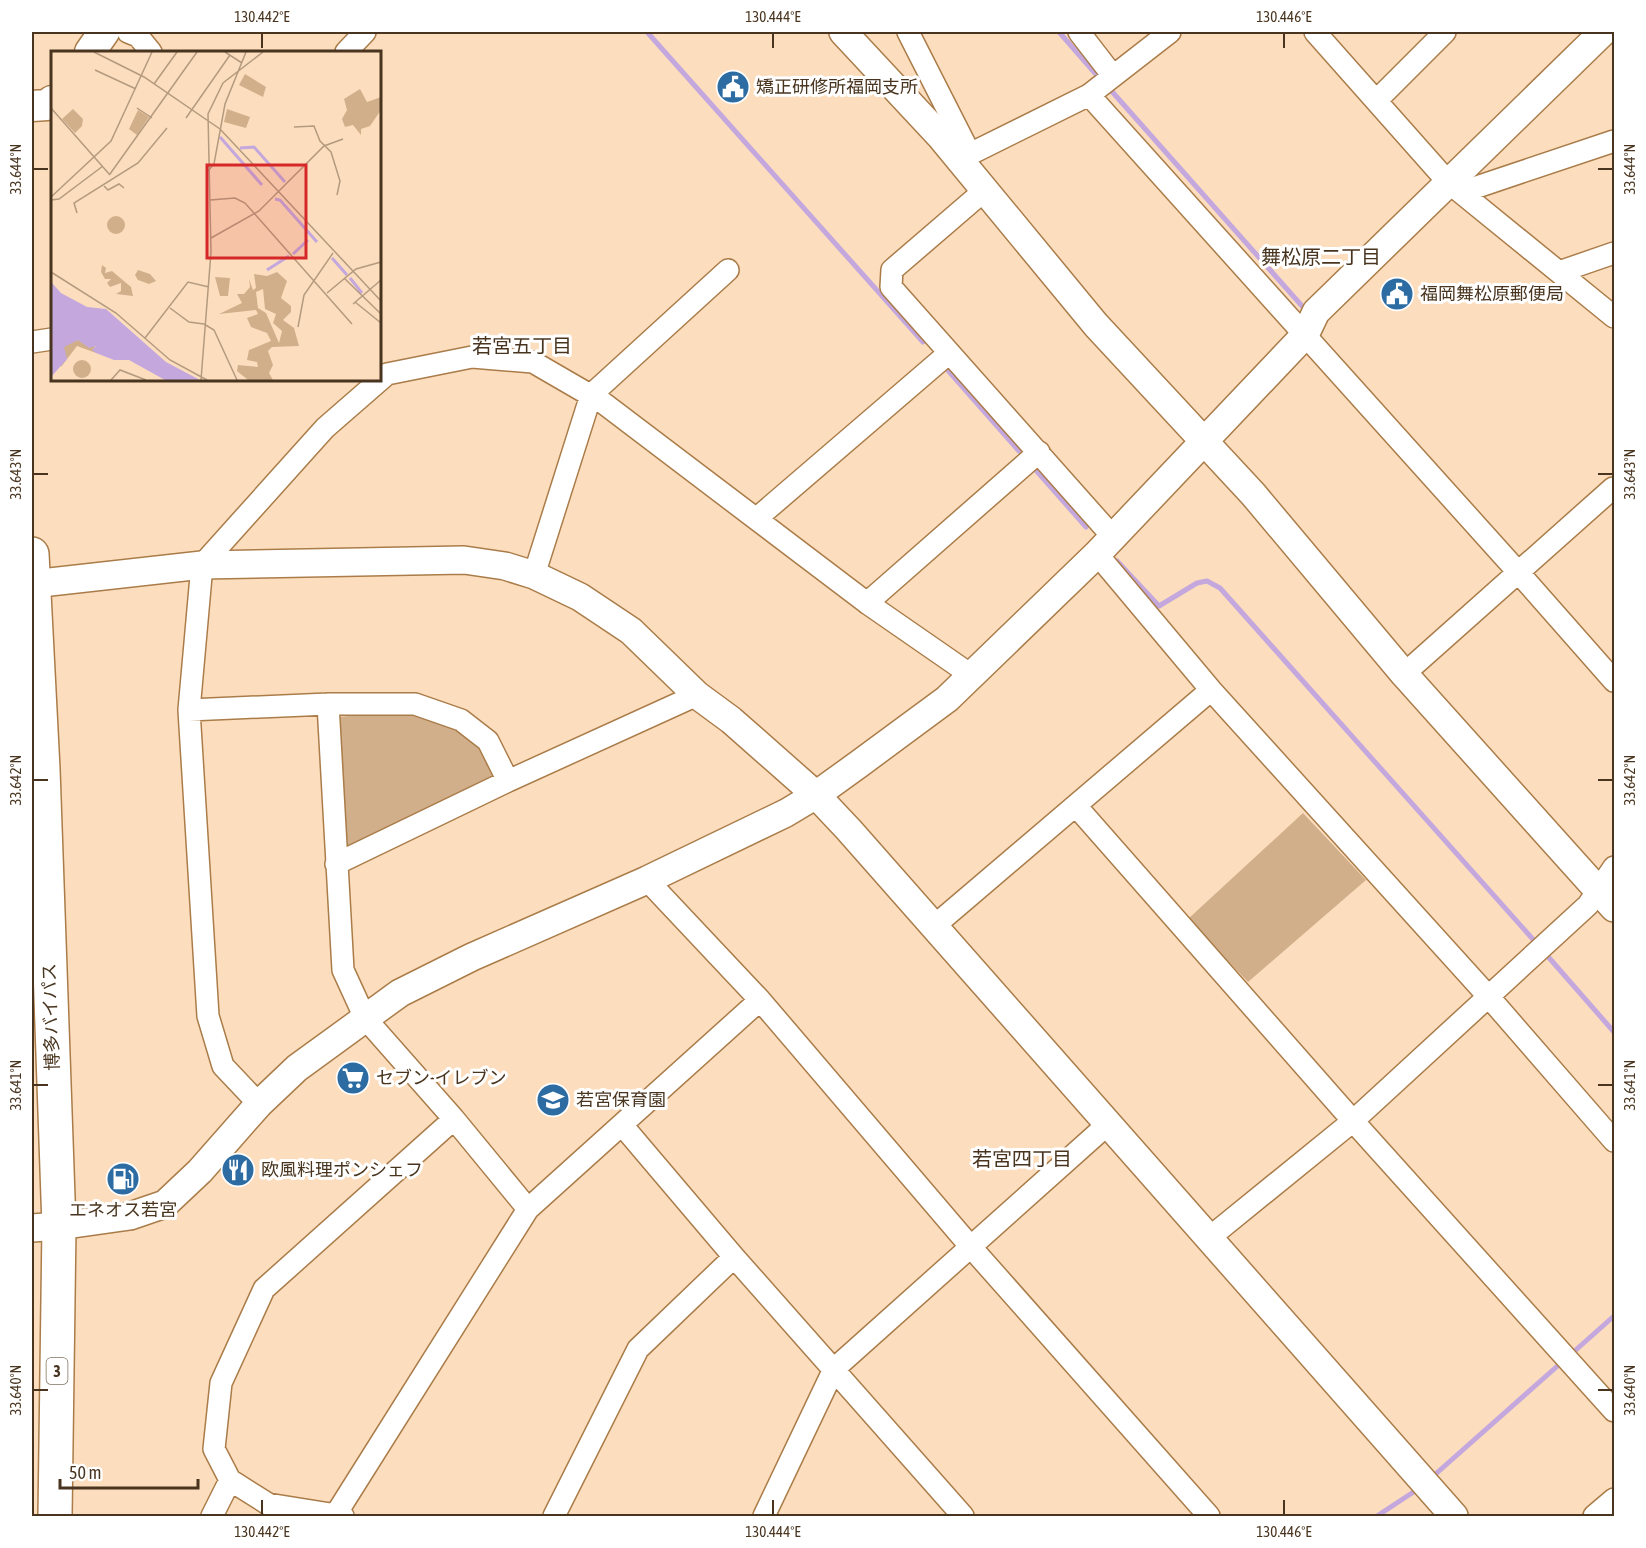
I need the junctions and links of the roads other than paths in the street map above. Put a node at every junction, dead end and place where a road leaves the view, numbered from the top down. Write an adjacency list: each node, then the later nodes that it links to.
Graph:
1 (104, 32): 11 (main road)
2 (128, 32): 12 (street)
3 (365, 32): 13 (street)
4 (843, 32): 20 (street)
5 (908, 32): 20 (street)
6 (1079, 32): 14 (street)
7 (1170, 32): 14 (street)
8 (1314, 32): 16 (street)
9 (1445, 32): 16 (street)
10 (1603, 32): 21 (street)
11 (91, 51)
12 (150, 51)
13 (347, 51)
14 (1113, 76): 15 (street)
15 (1089, 95): 20 (street); 27 (street)
16 (1377, 100): 21 (street)
17 (51, 102): 18 (main road)
18 (32, 106)
19 (1614, 141): 21 (street)
20 (964, 156): 22 (street)
21 (1455, 187): 25 (street); 27 (street)
22 (985, 190): 30 (street); 34 (street)
23 (1614, 253): 25 (street)
24 (728, 270): 33 (street)
25 (1559, 272): 26 (street)
26 (1614, 317)
27 (1305, 334): 34 (street); 40 (street)
28 (51, 339): 29 (street)
29 (32, 342)
30 (949, 352): 35 (street); 37 (street)
31 (381, 379): 33 (street)
32 (379, 381): 39 (street)
33 (591, 395): 37 (street); 42 (street)
34 (1205, 442): 38 (street); 44 (street)
35 (1039, 452): 38 (street); 43 (street)
36 (1614, 490): 40 (street)
37 (757, 518): 43 (street)
38 (1105, 546): 45 (street); 47 (street)
39 (202, 565): 41 (street); 42 (street); 50 (street)
40 (1518, 572): 44 (street); 46 (street)
41 (32, 574): 69 (highway, 博多バイパス / 3)
42 (534, 575): 48 (street)
43 (867, 603): 45 (street)
44 (1404, 674): 57 (street)
45 (971, 675): 52 (street)
46 (1614, 681)
47 (1212, 690): 53 (street); 59 (street)
48 (697, 695): 51 (street); 52 (street)
49 (328, 704): 50 (street); 51 (street); 54 (street)
50 (189, 710): 62 (street)
51 (508, 781): 54 (street)
52 (816, 795): 56 (street); 58 (street)
53 (1076, 806): 58 (street); 64 (street)
54 (336, 864): 61 (street)
55 (1614, 867): 57 (street)
56 (647, 880): 60 (street); 61 (street)
57 (1606, 898): 59 (street)
58 (933, 927): 65 (street)
59 (1488, 996): 64 (street); 67 (street)
60 (760, 1000): 66 (street); 71 (street)
61 (365, 1018): 62 (street); 63 (street)
62 (259, 1104): 69 (street)
63 (454, 1119): 68 (street); 75 (street)
64 (1353, 1121): 70 (street); 74 (street)
65 (1108, 1124): 70 (street); 71 (street)
66 (621, 1125): 68 (street); 72 (street)
67 (1614, 1141)
68 (528, 1209): 77 (street)
69 (45, 1227): 78 (highway, 博多バイパス / 3)
70 (1209, 1238): 84 (street)
71 (970, 1246): 73 (street); 83 (street)
72 (734, 1257): 73 (street); 80 (street)
73 (834, 1369): 81 (street); 82 (street)
74 (1614, 1411)
75 (230, 1480): 77 (street); 79 (street)
76 (1614, 1498): 85 (street)
77 (339, 1515)
78 (55, 1516)
79 (212, 1516)
80 (554, 1516)
81 (764, 1516)
82 (963, 1516)
83 (1209, 1516)
84 (1454, 1516)
85 (1594, 1516)

